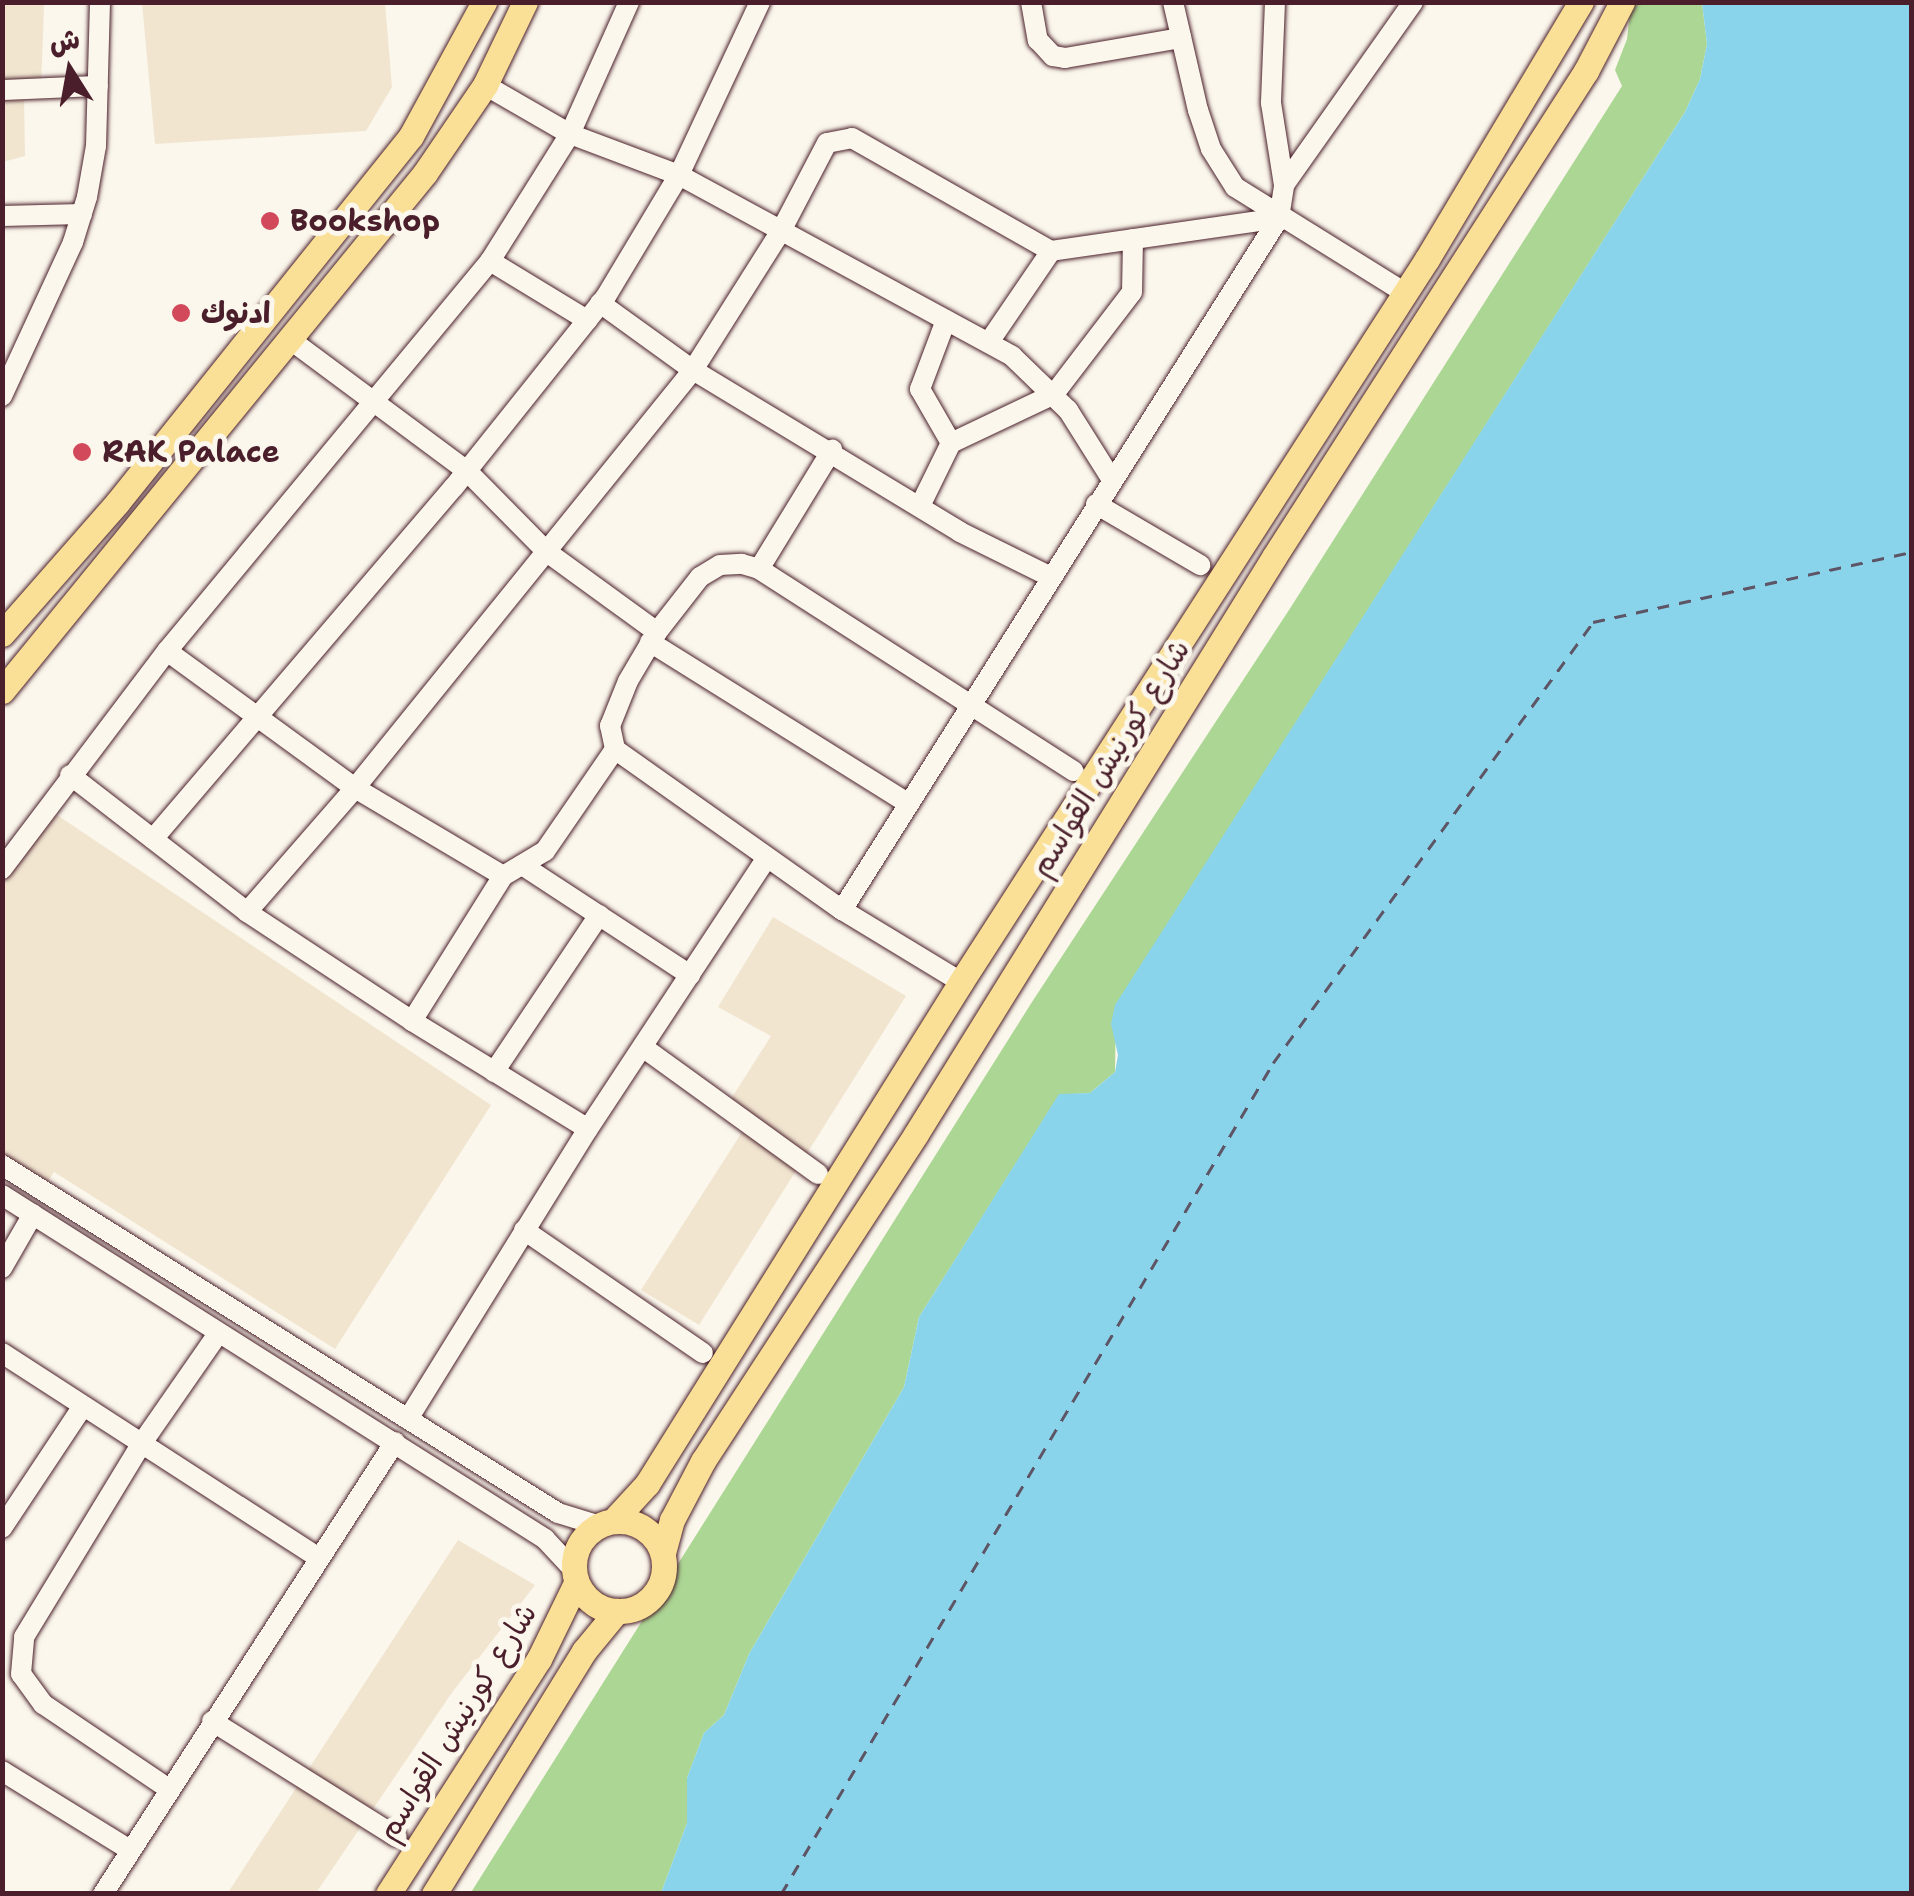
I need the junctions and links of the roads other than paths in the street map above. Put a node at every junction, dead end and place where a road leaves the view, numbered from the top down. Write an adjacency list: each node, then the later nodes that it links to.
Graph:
1 (100, 2): 14 (street)
2 (484, 2): 48 (main road)
3 (526, 2): 13 (main road)
4 (629, 2): 16 (street)
5 (760, 2): 17 (street)
6 (1031, 2): 12 (street)
7 (1174, 2): 12 (street)
8 (1275, 2): 18 (street)
9 (1413, 2): 18 (street)
10 (1581, 2): 24 (main road, شارع كورنيش القواسم)
11 (1622, 2): 88 (main road, شارع كورنيش القواسم)
12 (1181, 38): 22 (street)
13 (485, 85): 16 (street); 31 (main road)
14 (98, 86): 15 (street); 20 (street)
15 (2, 90)
16 (570, 134): 17 (street); 27 (street)
17 (679, 175): 23 (street); 29 (street)
18 (1284, 185): 22 (street)
19 (1436, 202): 24 (main road)
20 (82, 214): 21 (street); 33 (street)
21 (2, 216)
22 (1278, 218): 25 (street); 28 (street); 41 (street)
23 (782, 229): 26 (street); 30 (street); 34 (street)
24 (1444, 232): 28 (main road, شارع كورنيش القواسم)
25 (1133, 240): 26 (street); 35 (street)
26 (1051, 252): 32 (street)
27 (490, 262): 29 (street); 37 (street)
28 (1405, 293): 68 (main road, شارع كورنيش القواسم)
29 (594, 312): 34 (street); 40 (street)
30 (946, 320): 32 (street); 38 (street)
31 (292, 341): 37 (street); 51 (main road)
32 (989, 342): 35 (street)
33 (12, 350): 36 (street)
34 (693, 370): 39 (street); 44 (street)
35 (1054, 394): 38 (street); 41 (street)
36 (2, 396)
37 (370, 402): 40 (street); 50 (street)
38 (950, 443): 43 (street)
39 (832, 450): 43 (street); 46 (street)
40 (467, 471): 44 (street); 53 (street)
41 (1112, 480): 42 (street)
42 (1096, 504): 45 (street); 47 (street)
43 (920, 506): 47 (street)
44 (548, 552): 49 (street); 57 (street)
45 (1200, 565)
46 (760, 570): 49 (street); 52 (street)
47 (1051, 577): 52 (street)
48 (7, 618)
49 (654, 637): 54 (street); 58 (street)
50 (167, 651): 53 (street); 56 (street)
51 (2, 691)
52 (970, 704): 55 (street); 58 (street)
53 (259, 715): 57 (street); 59 (street)
54 (615, 748): 60 (street); 61 (street)
55 (1074, 770)
56 (70, 776): 59 (street); 62 (street)
57 (354, 788): 63 (street); 65 (street)
58 (908, 803): 64 (street)
59 (153, 839): 65 (street)
60 (767, 858): 64 (street); 67 (street)
61 (522, 865): 63 (street); 66 (street)
62 (2, 868)
63 (503, 876): 69 (street)
64 (842, 910): 68 (street)
65 (247, 912): 69 (street)
66 (599, 915): 67 (street); 71 (street)
67 (690, 975): 70 (street)
68 (961, 982): 86 (main road, شارع كورنيش القواسم)
69 (412, 1021): 71 (street)
70 (644, 1048): 72 (street); 74 (street)
71 (494, 1072): 72 (street)
72 (588, 1129): 77 (street)
73 (2, 1165): 83 (street)
74 (818, 1174)
75 (2, 1195): 76 (street)
76 (32, 1214): 78 (street); 79 (street)
77 (524, 1230): 81 (street); 83 (street)
78 (2, 1268)
79 (217, 1335): 84 (street); 85 (street)
80 (2, 1354): 82 (street)
81 (703, 1354)
82 (83, 1406): 85 (street); 87 (street)
83 (408, 1419): 86 (street)
84 (395, 1442): 89 (street); 90 (street)
85 (142, 1443): 89 (street); 92 (street)
86 (606, 1523): 88 (main road); 90 (main road)
87 (2, 1528)
88 (663, 1553): 91 (main road)
89 (317, 1557): 93 (street)
90 (574, 1576): 91 (main road); 99 (main road, شارع كورنيش القواسم)
91 (618, 1612): 100 (main road)
92 (12, 1673): 95 (street)
93 (212, 1721): 95 (street); 96 (street)
94 (2, 1772): 97 (street)
95 (169, 1789): 97 (street)
96 (396, 1837)
97 (130, 1850): 98 (street)
98 (104, 1894)
99 (388, 1894)
100 (434, 1894)

